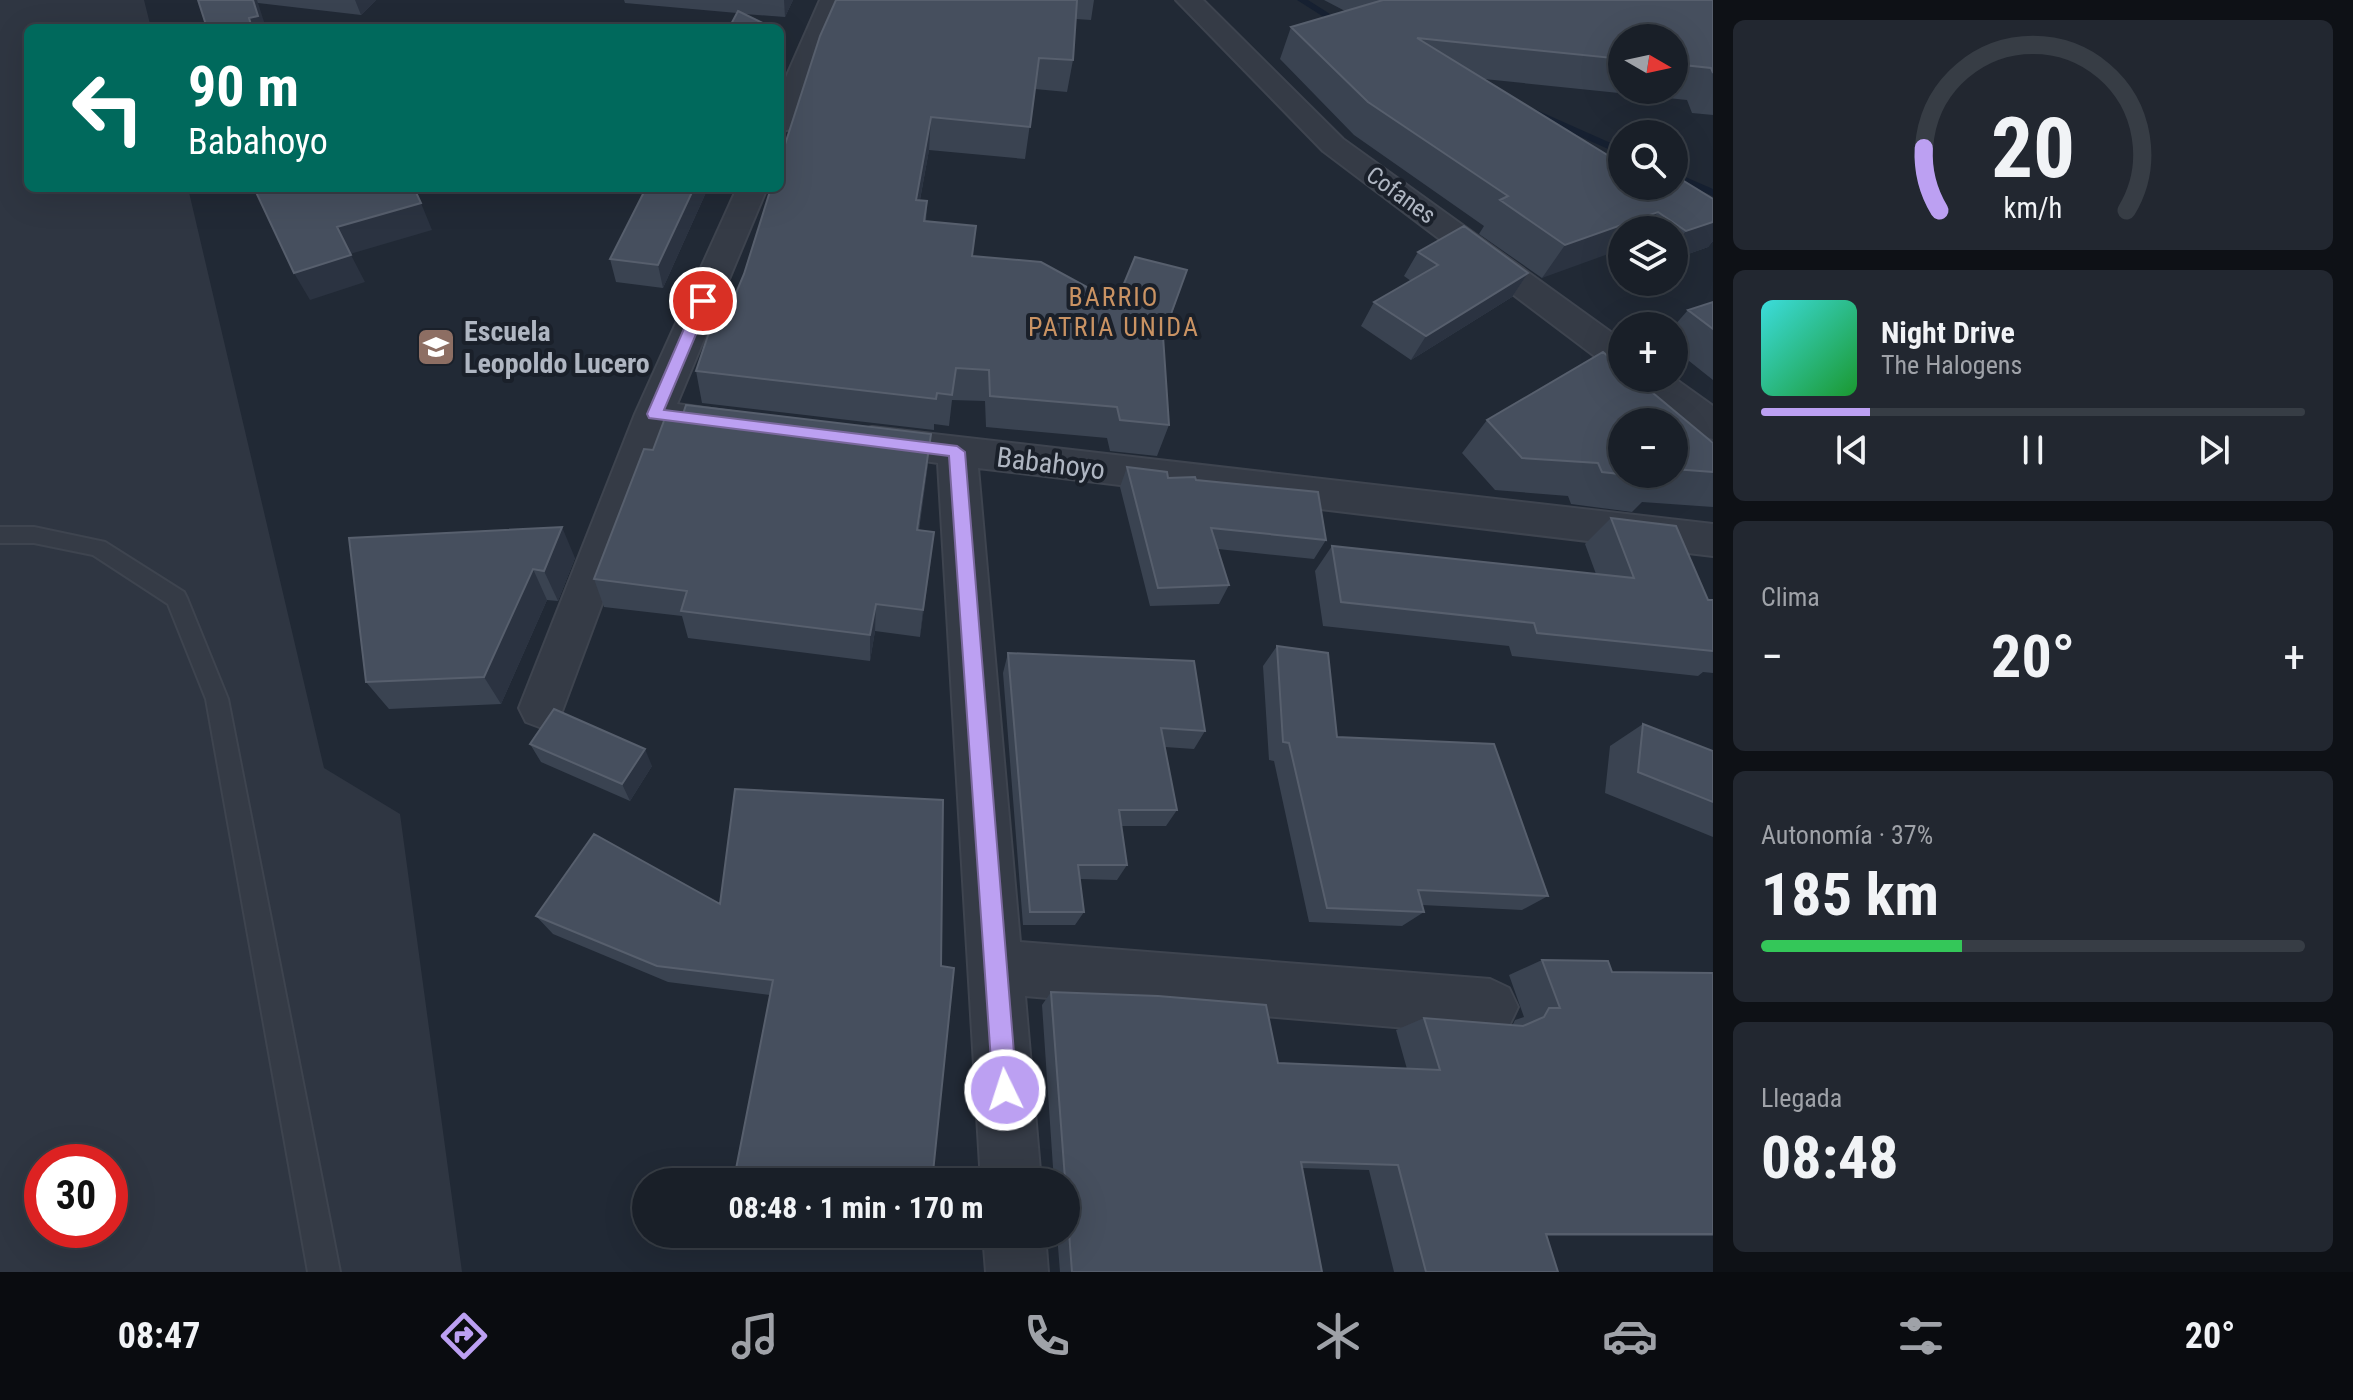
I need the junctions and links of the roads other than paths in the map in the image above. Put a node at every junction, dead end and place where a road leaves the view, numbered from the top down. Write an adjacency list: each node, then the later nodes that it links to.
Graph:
1 (833, 0): 3 (street)
2 (1196, 3): 5 (street, Cofanes)
3 (784, 114)
4 (750, 192): 7 (street)
5 (1608, 348)
6 (1668, 392): 8 (street)
7 (654, 414): 9 (street); 14 (street)
8 (1713, 425)
9 (775, 429)
10 (836, 437): 11 (street, Babahoyo)
11 (957, 452): 13 (street, Babahoyo); 15 (street)
12 (0, 535): 19 (lane)
13 (1713, 540)
14 (542, 708)
15 (997, 967): 16 (street); 17 (street)
16 (1490, 1007)
17 (1010, 1168)
18 (1015, 1248): 20 (street)
19 (324, 1272)
20 (1017, 1272)

